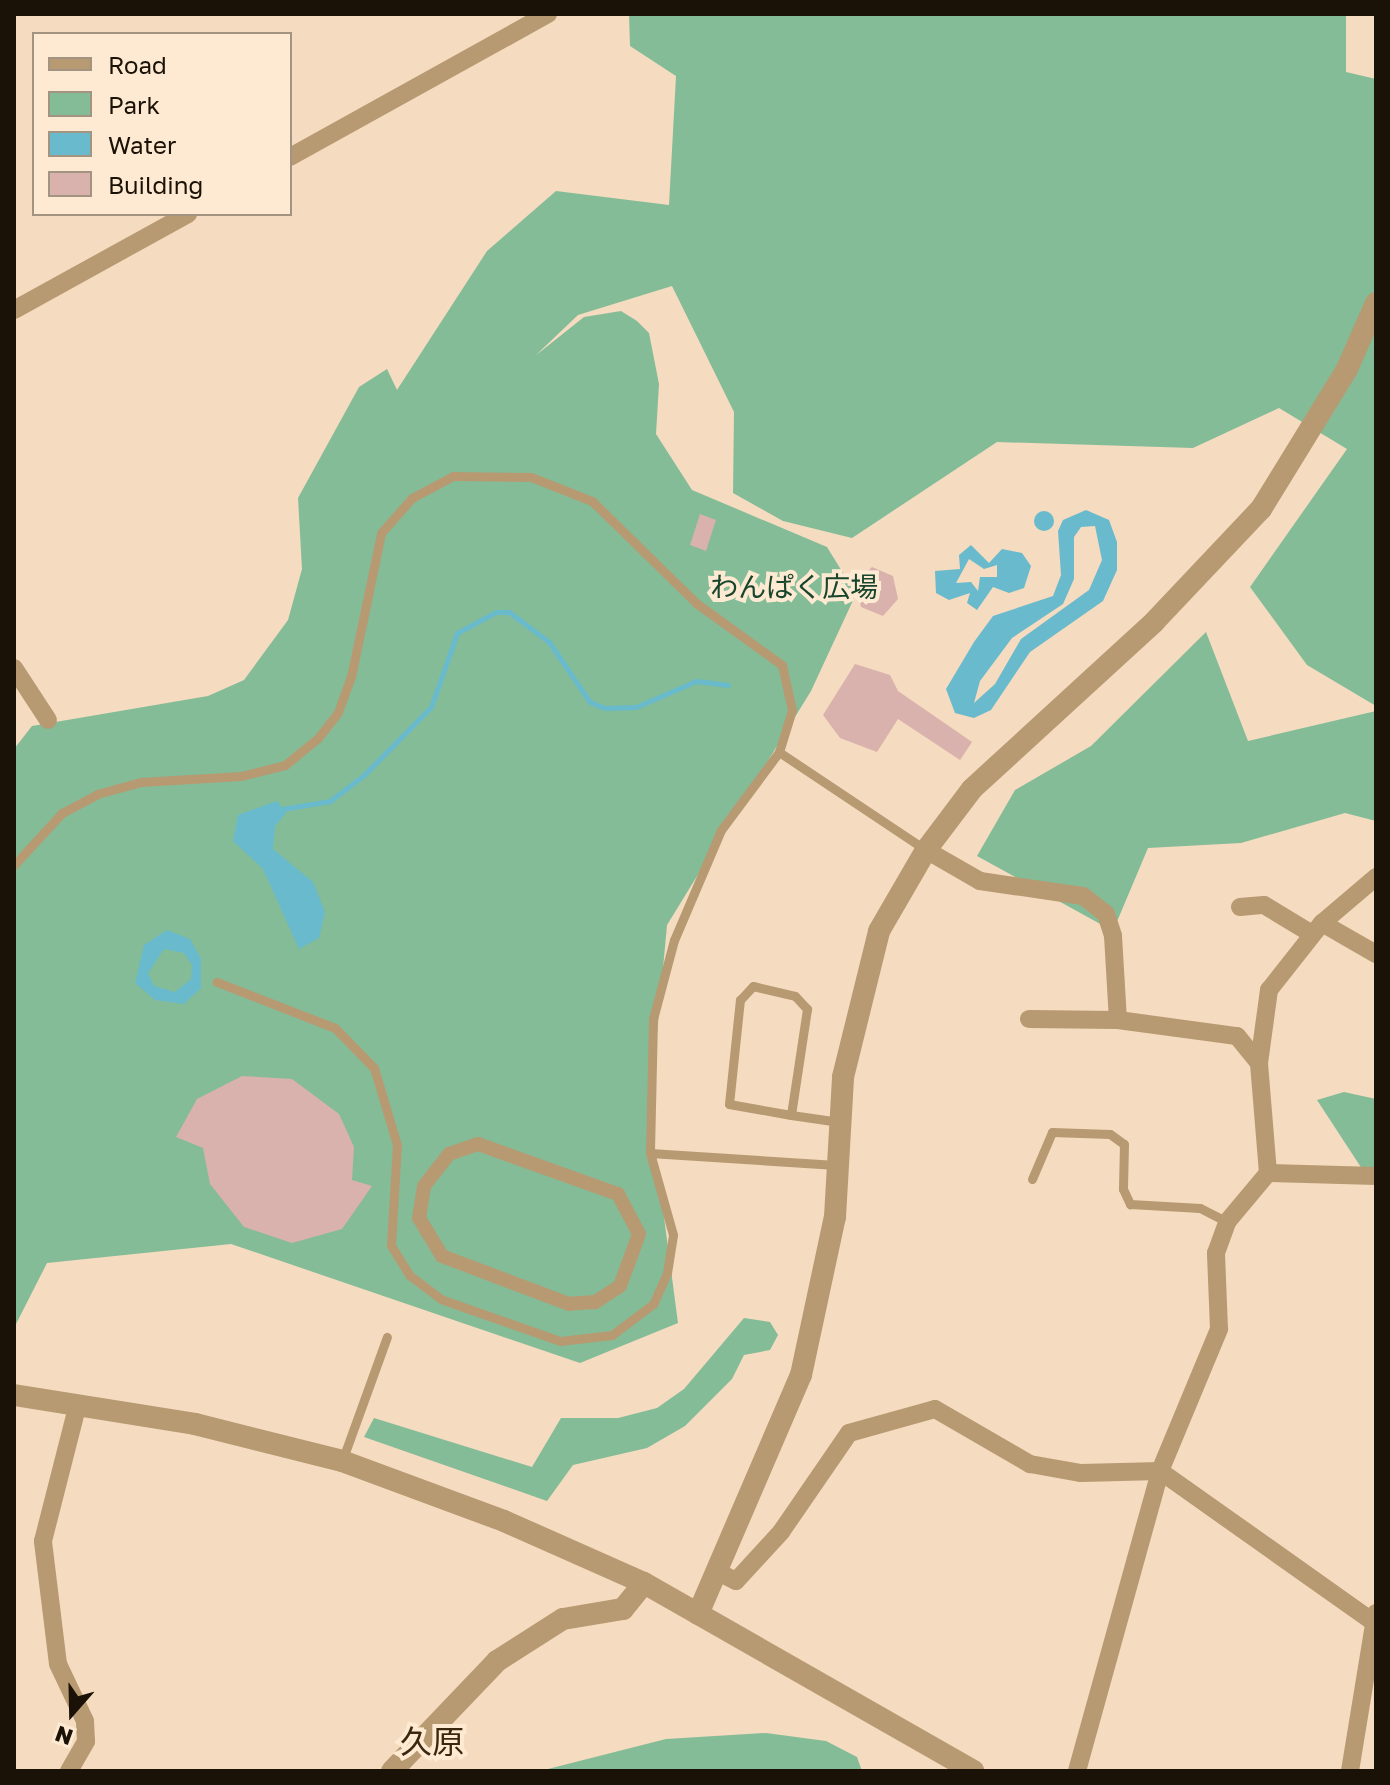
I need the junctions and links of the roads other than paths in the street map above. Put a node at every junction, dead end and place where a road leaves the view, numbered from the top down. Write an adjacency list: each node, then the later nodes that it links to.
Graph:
1 (548, 14): 2 (street)
2 (292, 156)
3 (184, 216): 5 (street)
4 (1376, 303): 9 (street)
5 (14, 310)
6 (14, 668): 7 (street)
7 (48, 720)
8 (779, 752): 9 (lane); 10 (lane); 21 (lane)
9 (926, 850): 17 (street); 20 (street)
10 (14, 865)
11 (1376, 877): 13 (street)
12 (1240, 907): 13 (street)
13 (1317, 929): 14 (street); 18 (street)
14 (1376, 954)
15 (217, 982): 21 (lane)
16 (1029, 1019): 17 (street)
17 (1118, 1020): 18 (street)
18 (1259, 1063): 23 (street)
19 (791, 1115): 19 (lane); 20 (lane)
20 (839, 1122): 22 (street)
21 (650, 1153): 22 (lane)
22 (836, 1165): 33 (street)
23 (1268, 1173): 24 (street); 26 (street)
24 (1376, 1176)
25 (1032, 1179): 26 (lane)
26 (1227, 1222): 32 (street)
27 (555, 1300): 27 (street)
28 (387, 1337): 31 (lane)
29 (14, 1395): 30 (street)
30 (78, 1404): 31 (street); 37 (street)
31 (342, 1461): 34 (street)
32 (1160, 1471): 33 (street); 36 (street); 40 (street)
33 (718, 1572): 35 (street)
34 (644, 1583): 35 (street); 38 (street)
35 (698, 1614): 39 (street)
36 (1374, 1617): 41 (street)
37 (69, 1771)
38 (392, 1771)
39 (973, 1771)
40 (1077, 1771)
41 (1350, 1771)

